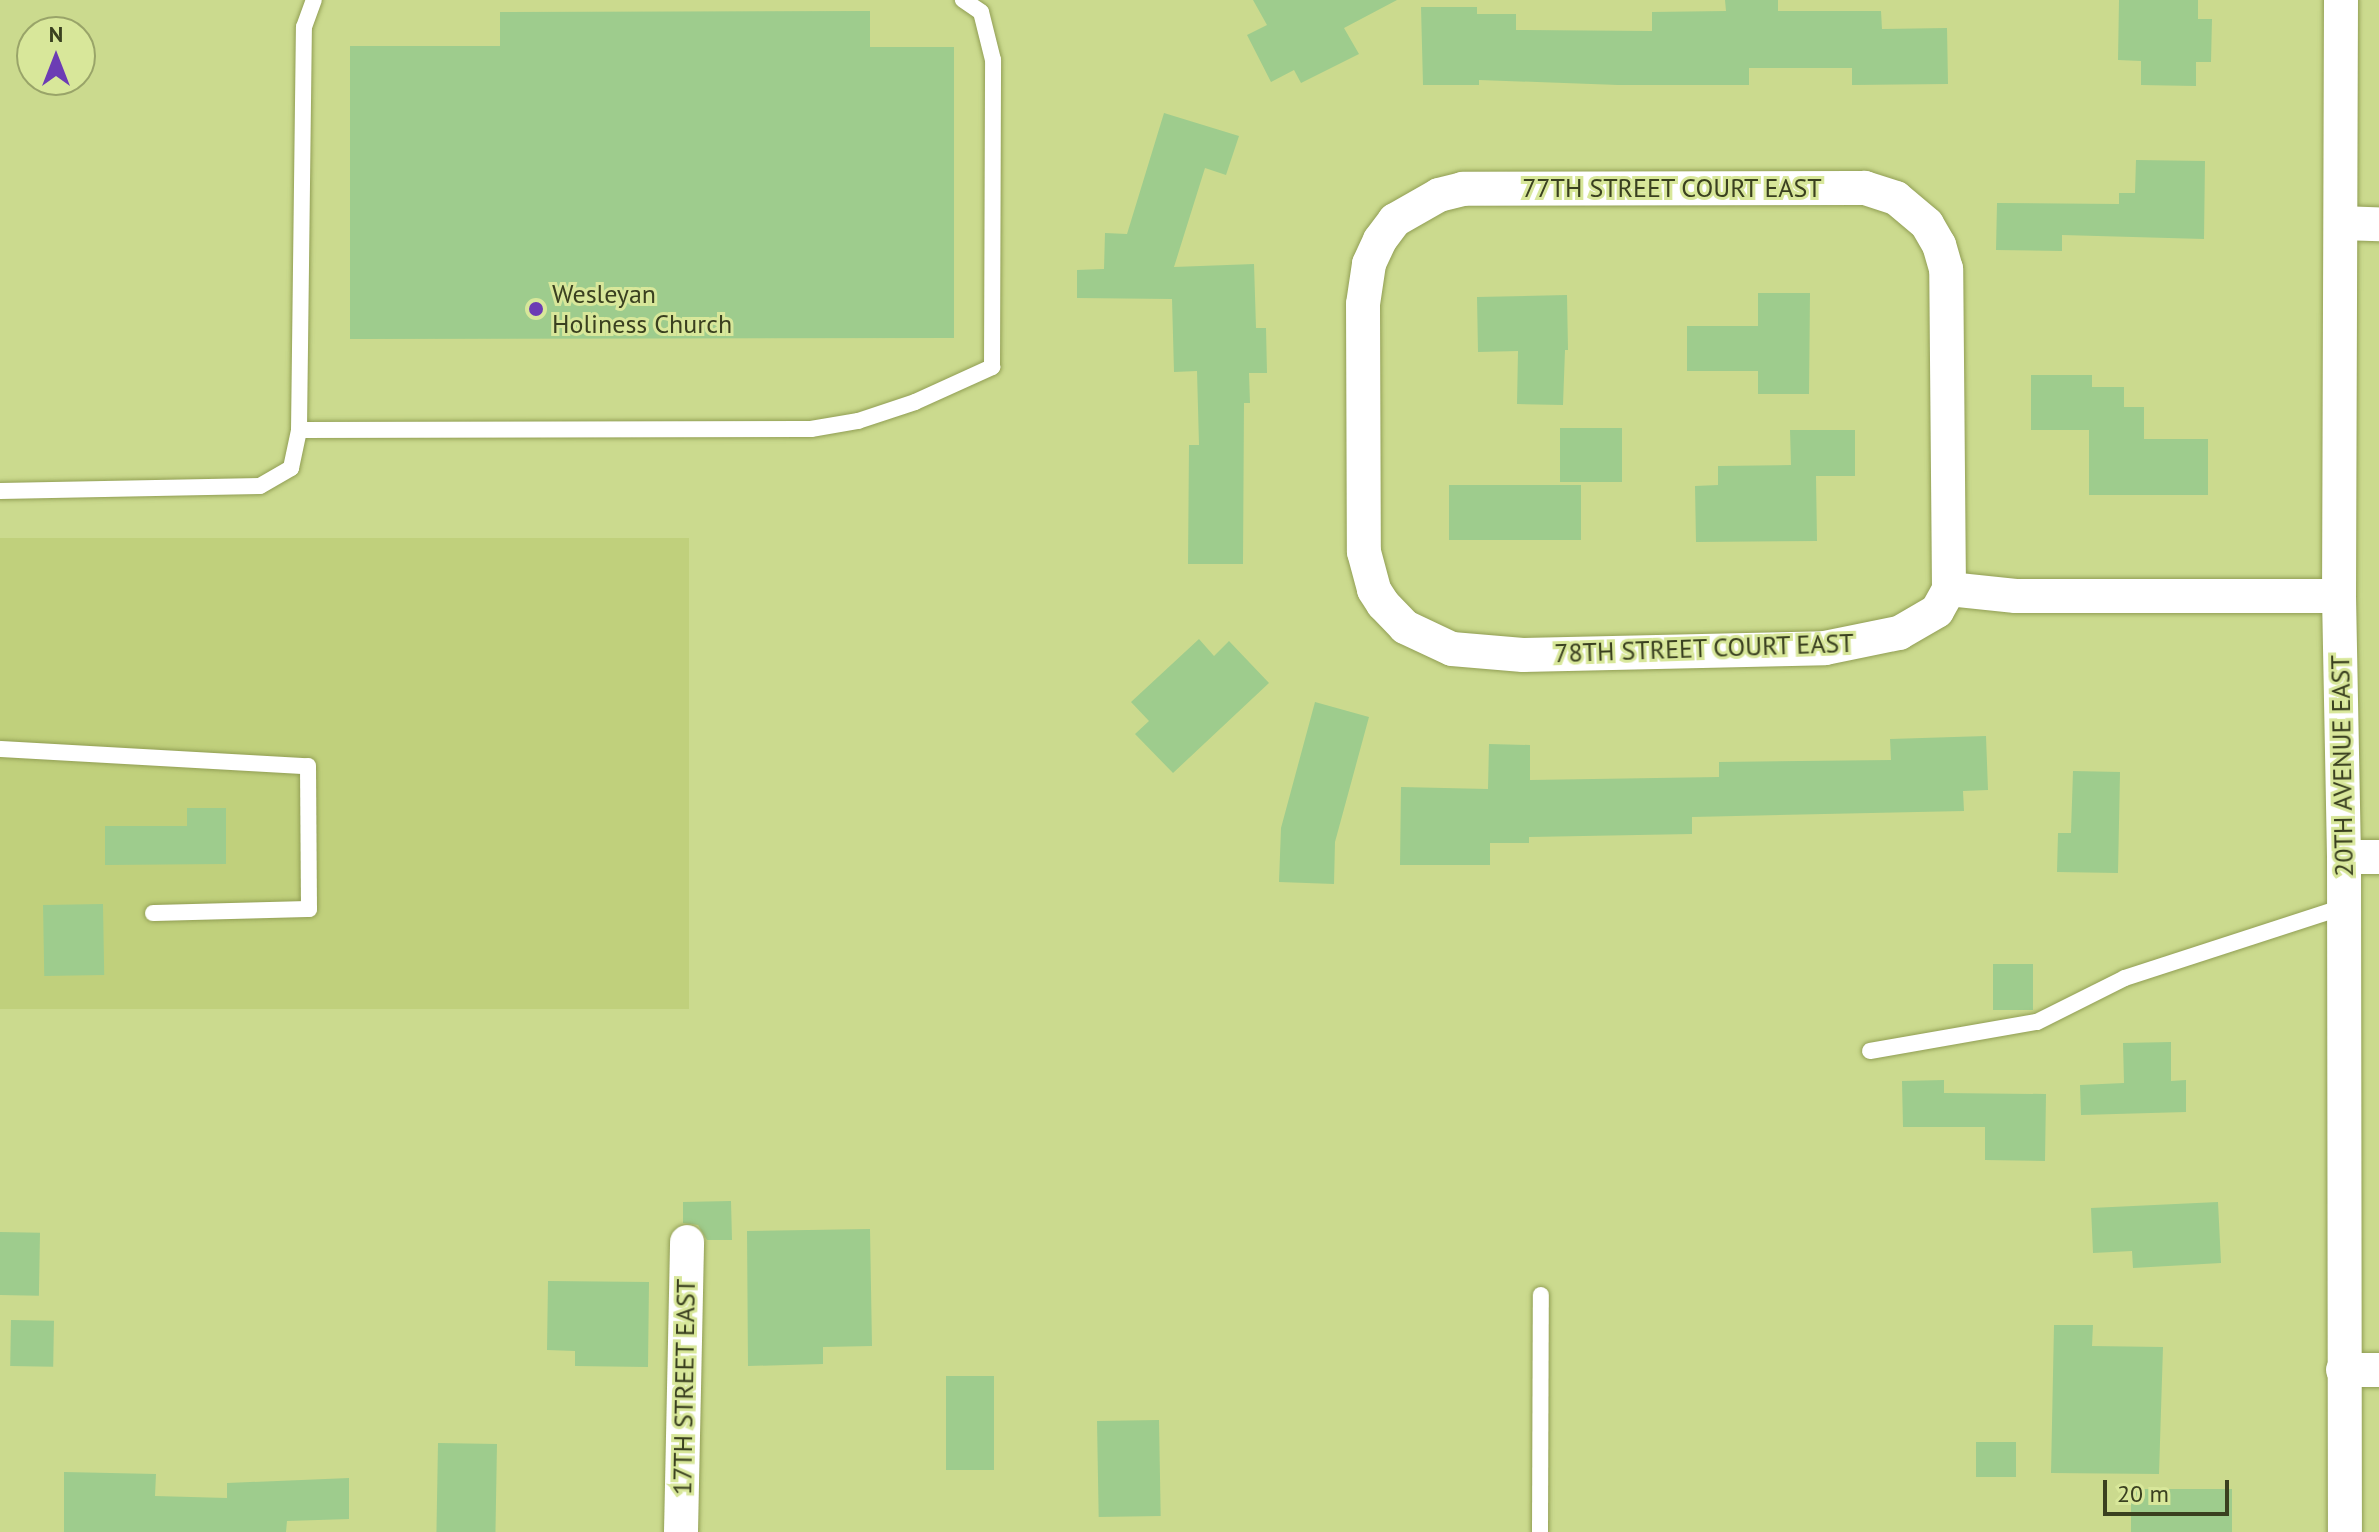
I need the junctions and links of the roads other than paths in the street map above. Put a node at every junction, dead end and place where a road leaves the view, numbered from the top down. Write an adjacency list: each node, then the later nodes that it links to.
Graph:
1 (314, 0): 6 (lane)
2 (963, 0): 6 (lane)
3 (2341, 0): 4 (street, 20TH AVENUE EAST)
4 (2342, 223): 5 (street); 9 (street, 20TH AVENUE EAST)
5 (2379, 224)
6 (299, 430): 7 (lane)
7 (0, 491)
8 (1949, 589): 9 (street); 10 (street, 78TH STREET COURT EAST); 10 (street, 77TH STREET COURT EAST)
9 (2339, 596): 12 (street, 20TH AVENUE EAST)
10 (1436, 642)
11 (0, 749): 15 (lane)
12 (2344, 857): 13 (street); 14 (street, 20TH AVENUE EAST)
13 (2379, 857)
14 (2344, 907): 16 (lane); 19 (street, 20TH AVENUE EAST)
15 (153, 913)
16 (1870, 1051)
17 (687, 1242): 21 (street, 17TH STREET EAST)
18 (1541, 1295): 22 (lane)
19 (2343, 1370): 20 (street); 23 (street, 20TH AVENUE EAST)
20 (2379, 1370)
21 (681, 1532)
22 (1540, 1532)
23 (2345, 1532)

